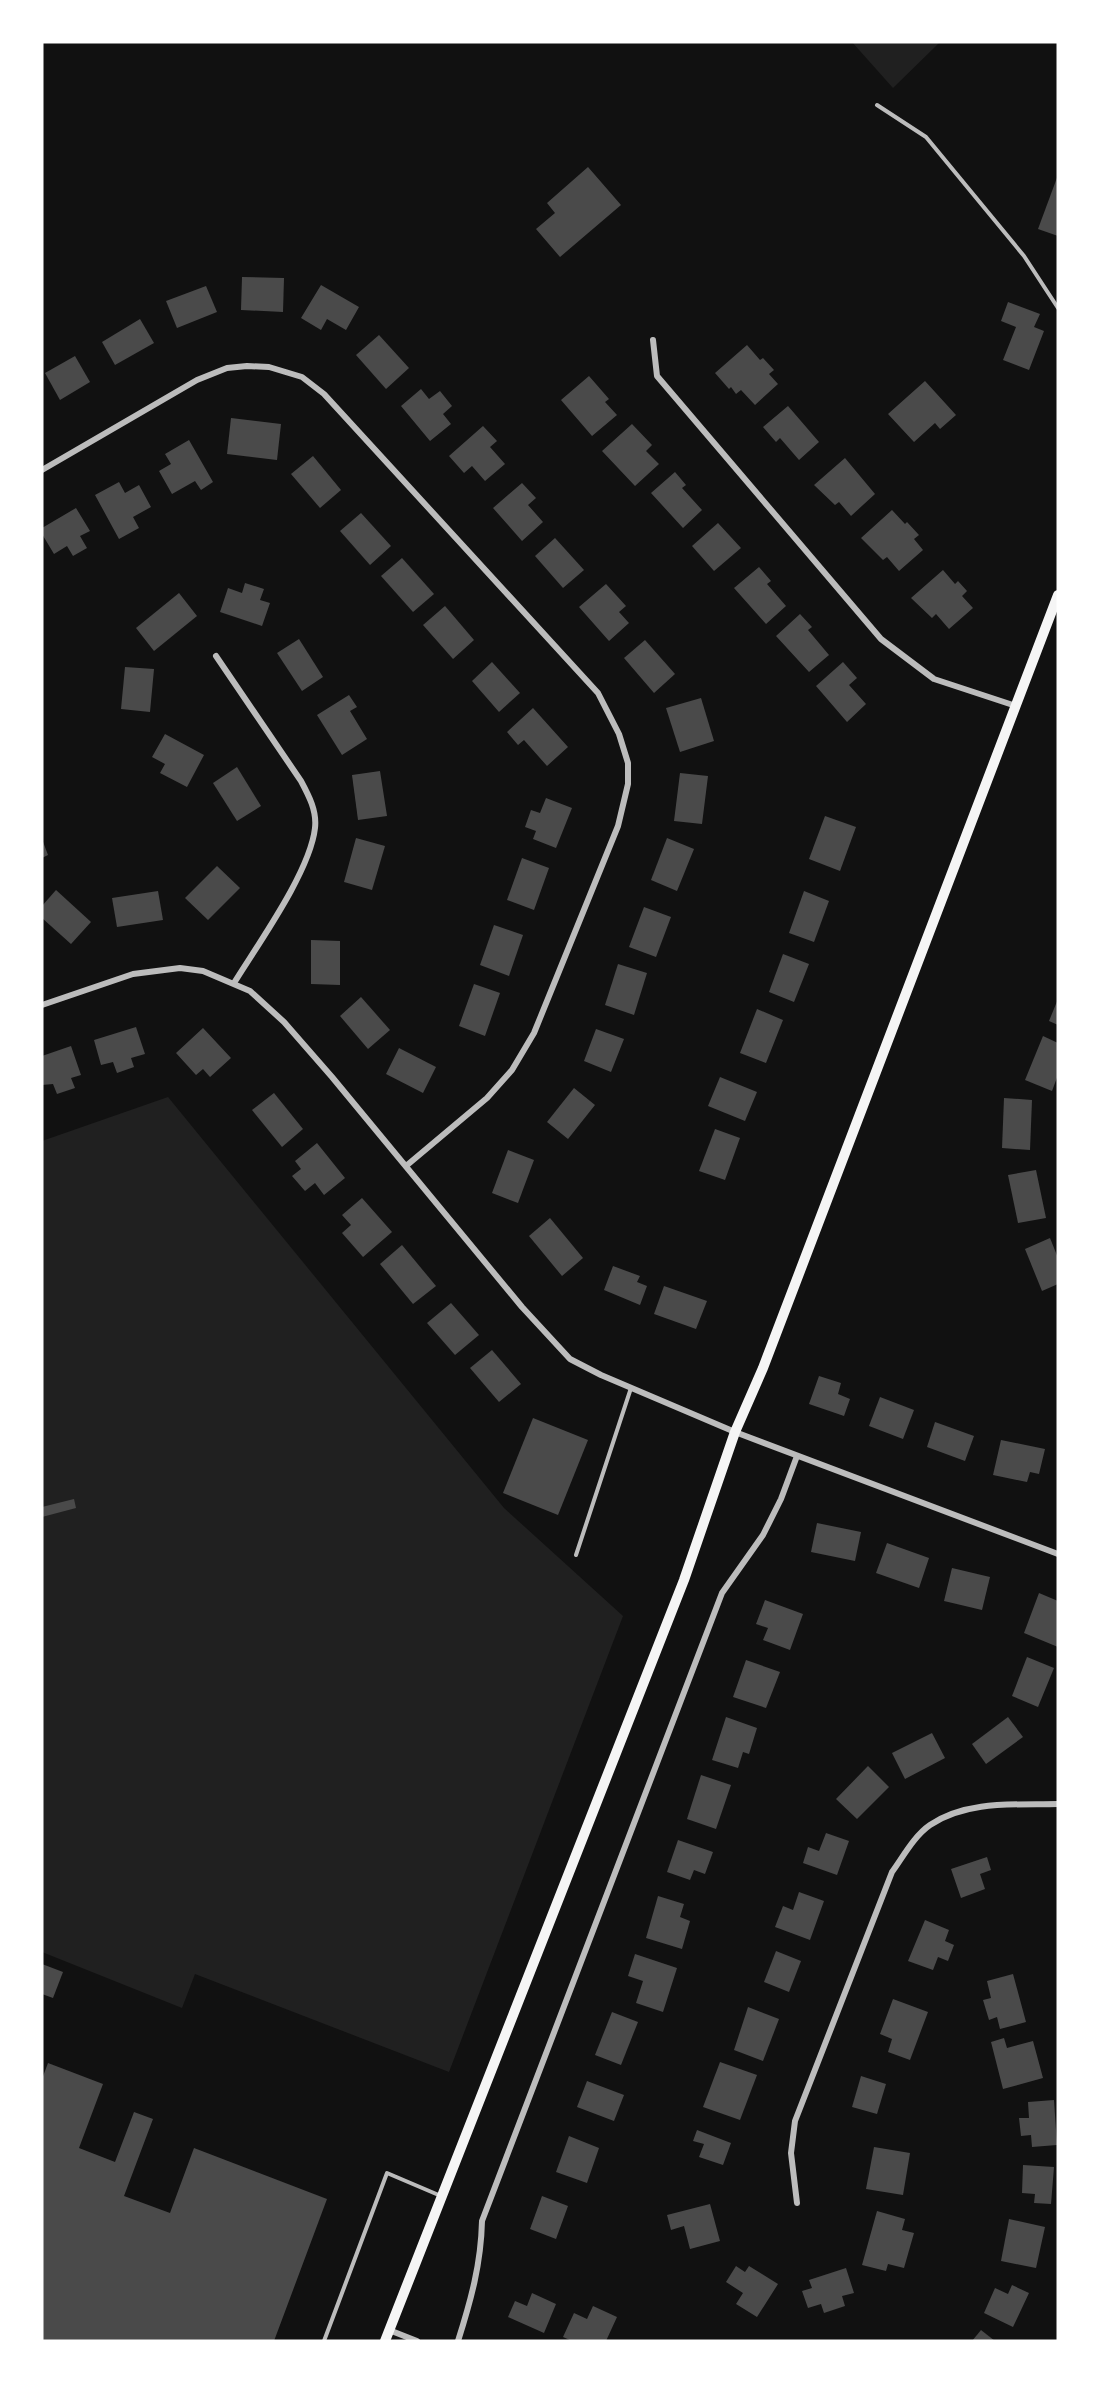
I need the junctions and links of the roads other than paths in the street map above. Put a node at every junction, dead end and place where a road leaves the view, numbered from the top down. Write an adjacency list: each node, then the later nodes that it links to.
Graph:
1 (877, 105): 2 (lane)
2 (1058, 308)
3 (653, 340): 7 (street)
4 (42, 470): 10 (street)
5 (1058, 595): 7 (main road)
6 (216, 656): 8 (street)
7 (1016, 706): 12 (main road)
8 (234, 983): 9 (street); 10 (street)
9 (42, 1005)
10 (406, 1166): 11 (street)
11 (631, 1388): 12 (street); 15 (lane)
12 (735, 1432): 13 (street); 17 (main road)
13 (797, 1456): 14 (street); 23 (street)
14 (1058, 1554)
15 (576, 1555)
16 (1058, 1804): 18 (street)
17 (442, 2196): 19 (main road); 20 (lane)
18 (797, 2203)
19 (389, 2330): 21 (main road); 22 (street)
20 (324, 2341)
21 (385, 2341)
22 (417, 2341)
23 (458, 2341)

